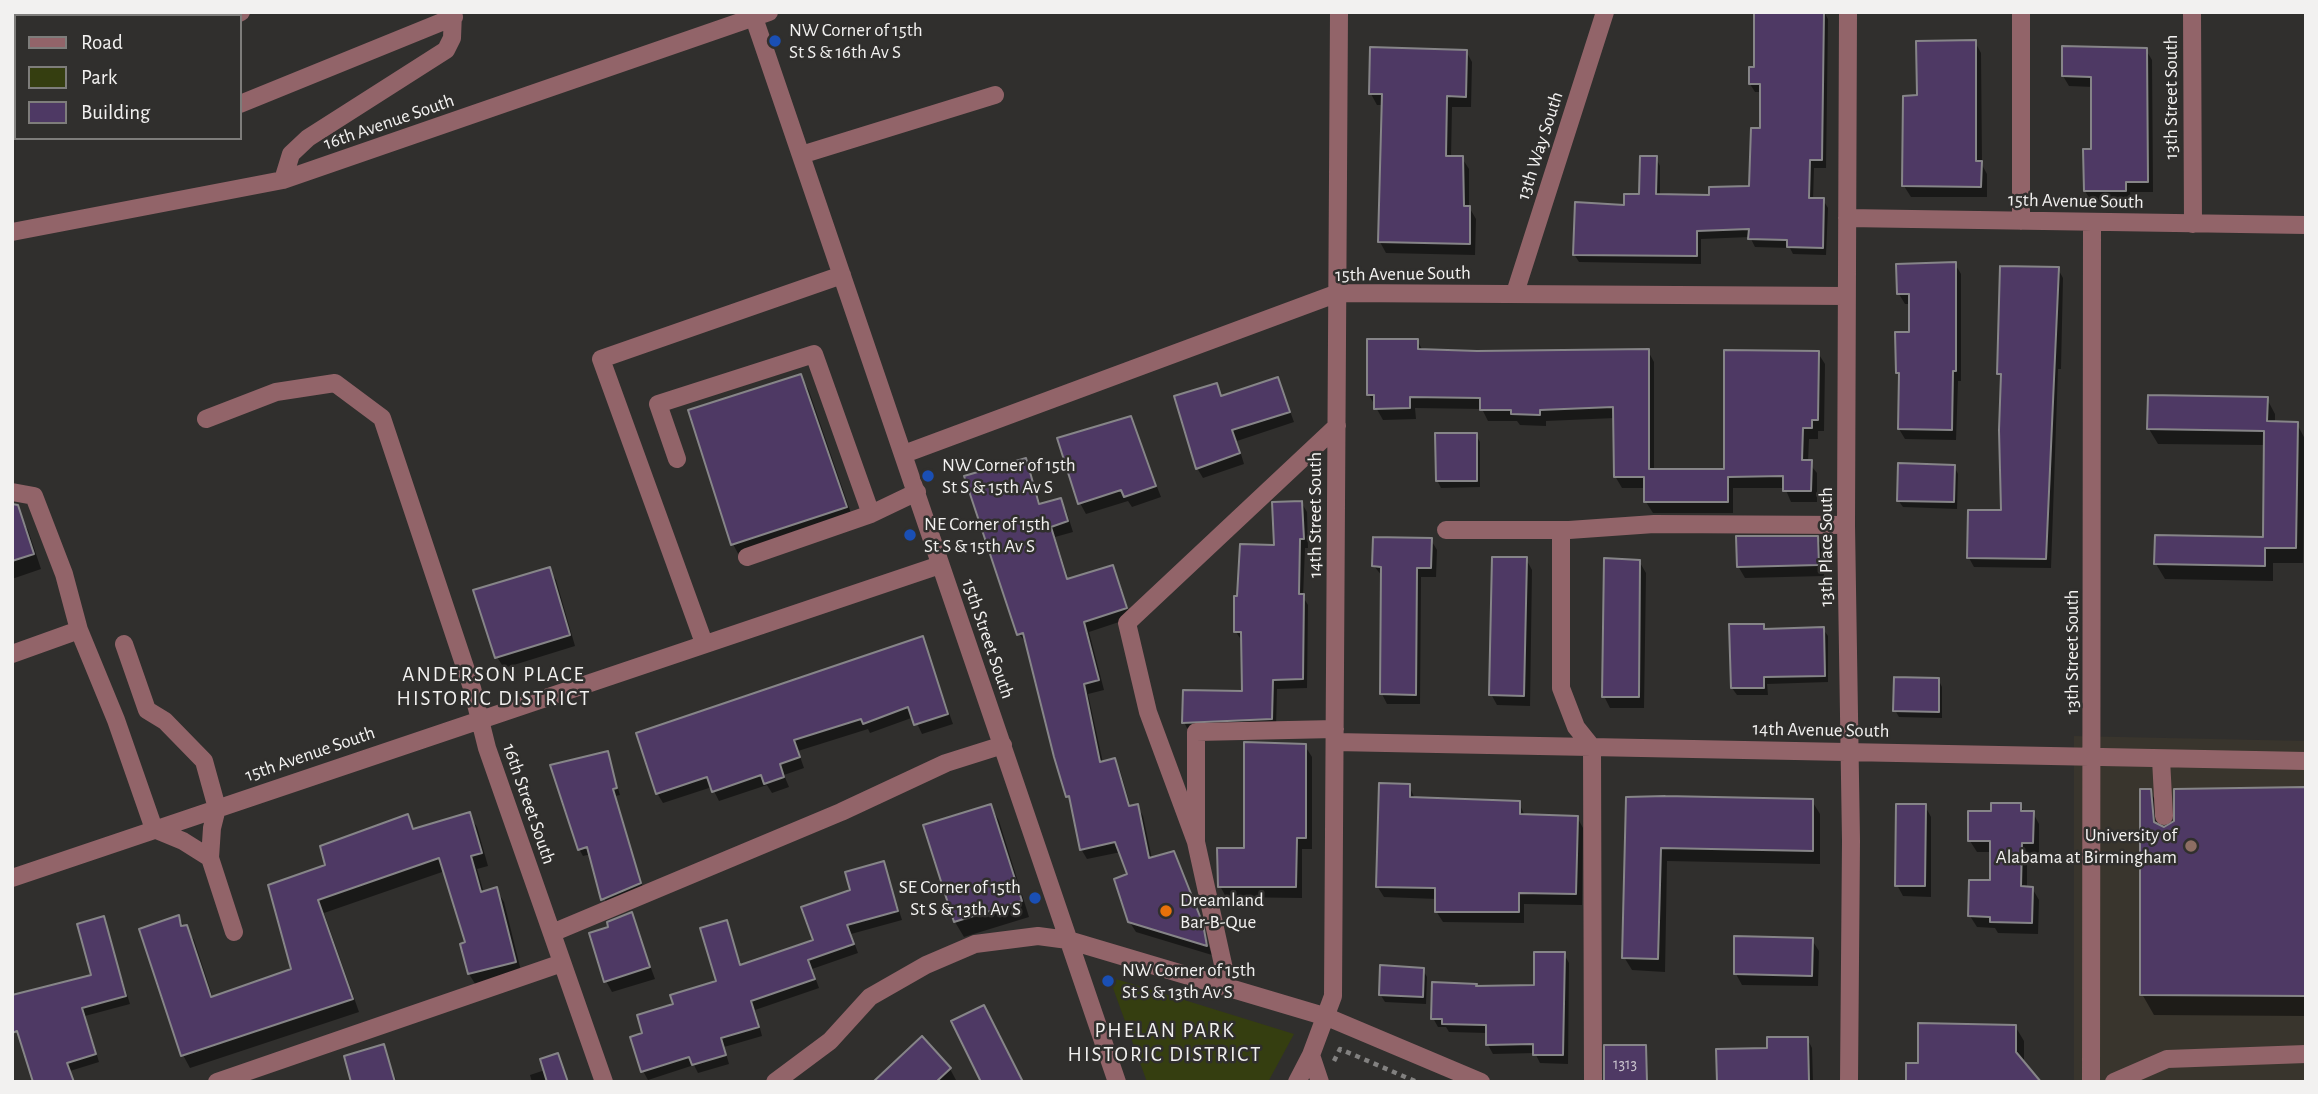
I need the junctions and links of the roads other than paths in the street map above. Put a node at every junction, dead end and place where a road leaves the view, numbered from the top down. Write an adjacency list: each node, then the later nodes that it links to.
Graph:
1 (1339, 12): 19 (street, 14th Street South)
2 (1605, 12): 20 (street, 13th Way South)
3 (1848, 12): 12 (street, 13th Place South)
4 (2021, 12): 13 (street)
5 (2192, 12): 15 (street, 13th Street South)
6 (758, 14): 10 (street, 15th Street South); 11 (street, 16th Avenue South)
7 (453, 15): 9 (street); 11 (street)
8 (995, 95): 10 (street)
9 (242, 103)
10 (801, 155): 18 (street, 15th Street South)
11 (283, 180): 17 (street, 16th Avenue South)
12 (1847, 218): 13 (street, 15th Avenue South); 21 (street, 13th Place South)
13 (2021, 221): 14 (street, 15th Avenue South)
14 (2092, 222): 15 (street, 15th Avenue South); 43 (street, 13th Street South)
15 (2193, 224): 16 (street, 15th Avenue South)
16 (2306, 225)
17 (12, 232)
18 (842, 275): 24 (street, 15th Street South); 35 (street)
19 (1338, 293): 20 (street, 15th Avenue South); 23 (street, 14th Street South); 24 (street, 15th Avenue South)
20 (1515, 293): 21 (street, 15th Avenue South)
21 (1846, 296): 29 (street, 13th Place South)
22 (206, 419): 38 (street, 16th Street South)
23 (1337, 426): 39 (street, 14th Street South); 49 (street)
24 (904, 454): 27 (street, 15th Street South)
25 (677, 459): 28 (street)
26 (12, 492): 34 (street)
27 (917, 492): 28 (street); 33 (street, 15th Street South)
28 (871, 514): 32 (street)
29 (1846, 525): 31 (street); 42 (street, 13th Place South)
30 (1446, 530): 31 (street)
31 (1561, 530): 41 (street)
32 (747, 557)
33 (940, 565): 35 (street, 15th Avenue South); 40 (street, 15th Street South)
34 (79, 630): 37 (street); 48 (street)
35 (704, 643): 38 (street, 15th Avenue South)
36 (124, 644): 46 (street)
37 (12, 654)
38 (479, 718): 46 (street, 15th Avenue South); 53 (street, 16th Street South)
39 (1335, 735): 41 (street, 14th Avenue South); 49 (street, 14th Avenue South); 57 (street, 14th Street South)
40 (1003, 745): 53 (street); 54 (street, 15th Street South)
41 (1592, 747): 42 (street, 14th Avenue South); 67 (street)
42 (1849, 751): 43 (street, 14th Avenue South); 68 (street, 13th Place South)
43 (2092, 758): 44 (street, 14th Avenue South); 69 (street, 13th Street South)
44 (2161, 759): 45 (street, 14th Avenue South); 47 (street)
45 (2306, 761)
46 (217, 808): 48 (street, 15th Avenue South); 50 (street)
47 (2164, 816)
48 (154, 830): 50 (street); 51 (street, 15th Avenue South)
49 (1196, 842): 56 (street)
50 (211, 858): 52 (street)
51 (12, 878)
52 (234, 932)
53 (552, 933): 55 (street, 16th Street South)
54 (1068, 940): 56 (street); 63 (street); 64 (street, 15th Street South)
55 (562, 963): 61 (street); 62 (street, 16th Street South)
56 (1228, 987): 57 (street)
57 (1327, 1017): 59 (street, 14th Street South); 66 (street)
58 (2306, 1054): 70 (street)
59 (1311, 1055): 60 (street); 65 (street, 14th Street South)
60 (1324, 1076)
61 (218, 1082)
62 (604, 1082)
63 (775, 1082)
64 (1117, 1082)
65 (1297, 1082)
66 (1481, 1082)
67 (1593, 1082)
68 (1849, 1082)
69 (2091, 1082)
70 (2114, 1082)

